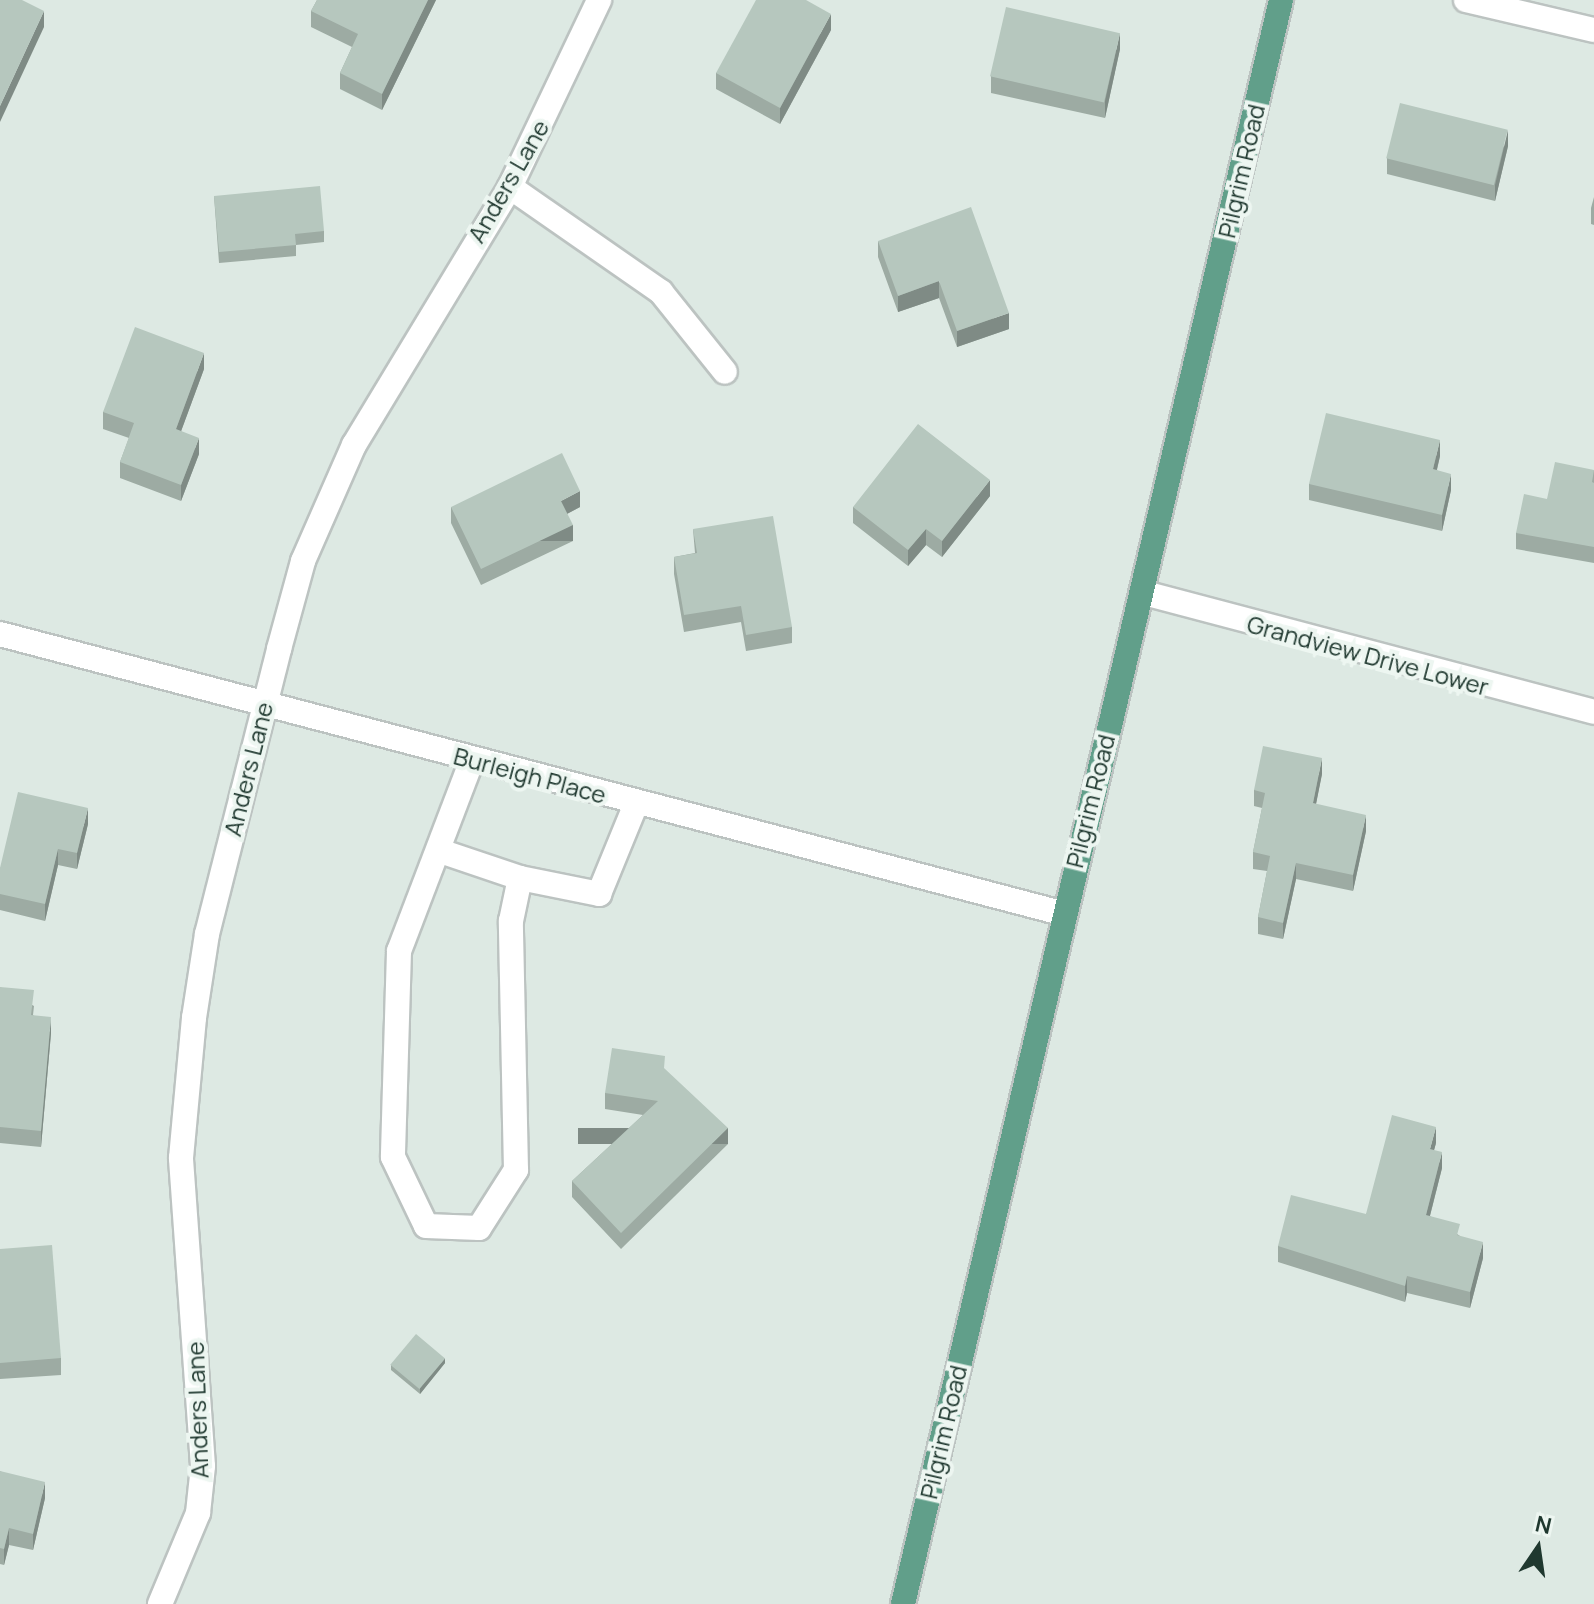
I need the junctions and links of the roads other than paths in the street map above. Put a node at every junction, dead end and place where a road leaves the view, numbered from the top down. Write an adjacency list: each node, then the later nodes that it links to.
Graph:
1 (599, 0): 5 (street, Anders Lane)
2 (1281, 0): 7 (main road, Pilgrim Road)
3 (1466, 0): 4 (street)
4 (1594, 30)
5 (510, 187): 6 (street); 9 (street, Anders Lane)
6 (725, 372)
7 (1144, 593): 10 (street, Grandview Drive Lower); 15 (main road, Pilgrim Road)
8 (0, 634): 9 (street, Burleigh Place)
9 (263, 705): 11 (street, Burleigh Place); 16 (street, Anders Lane)
10 (1594, 712)
11 (472, 760): 12 (street, Burleigh Place); 13 (street)
12 (636, 804): 14 (street); 15 (street, Burleigh Place)
13 (443, 852): 14 (street); 14 (street)
14 (520, 878)
15 (1061, 913): 17 (main road, Pilgrim Road)
16 (160, 1604)
17 (903, 1604)

